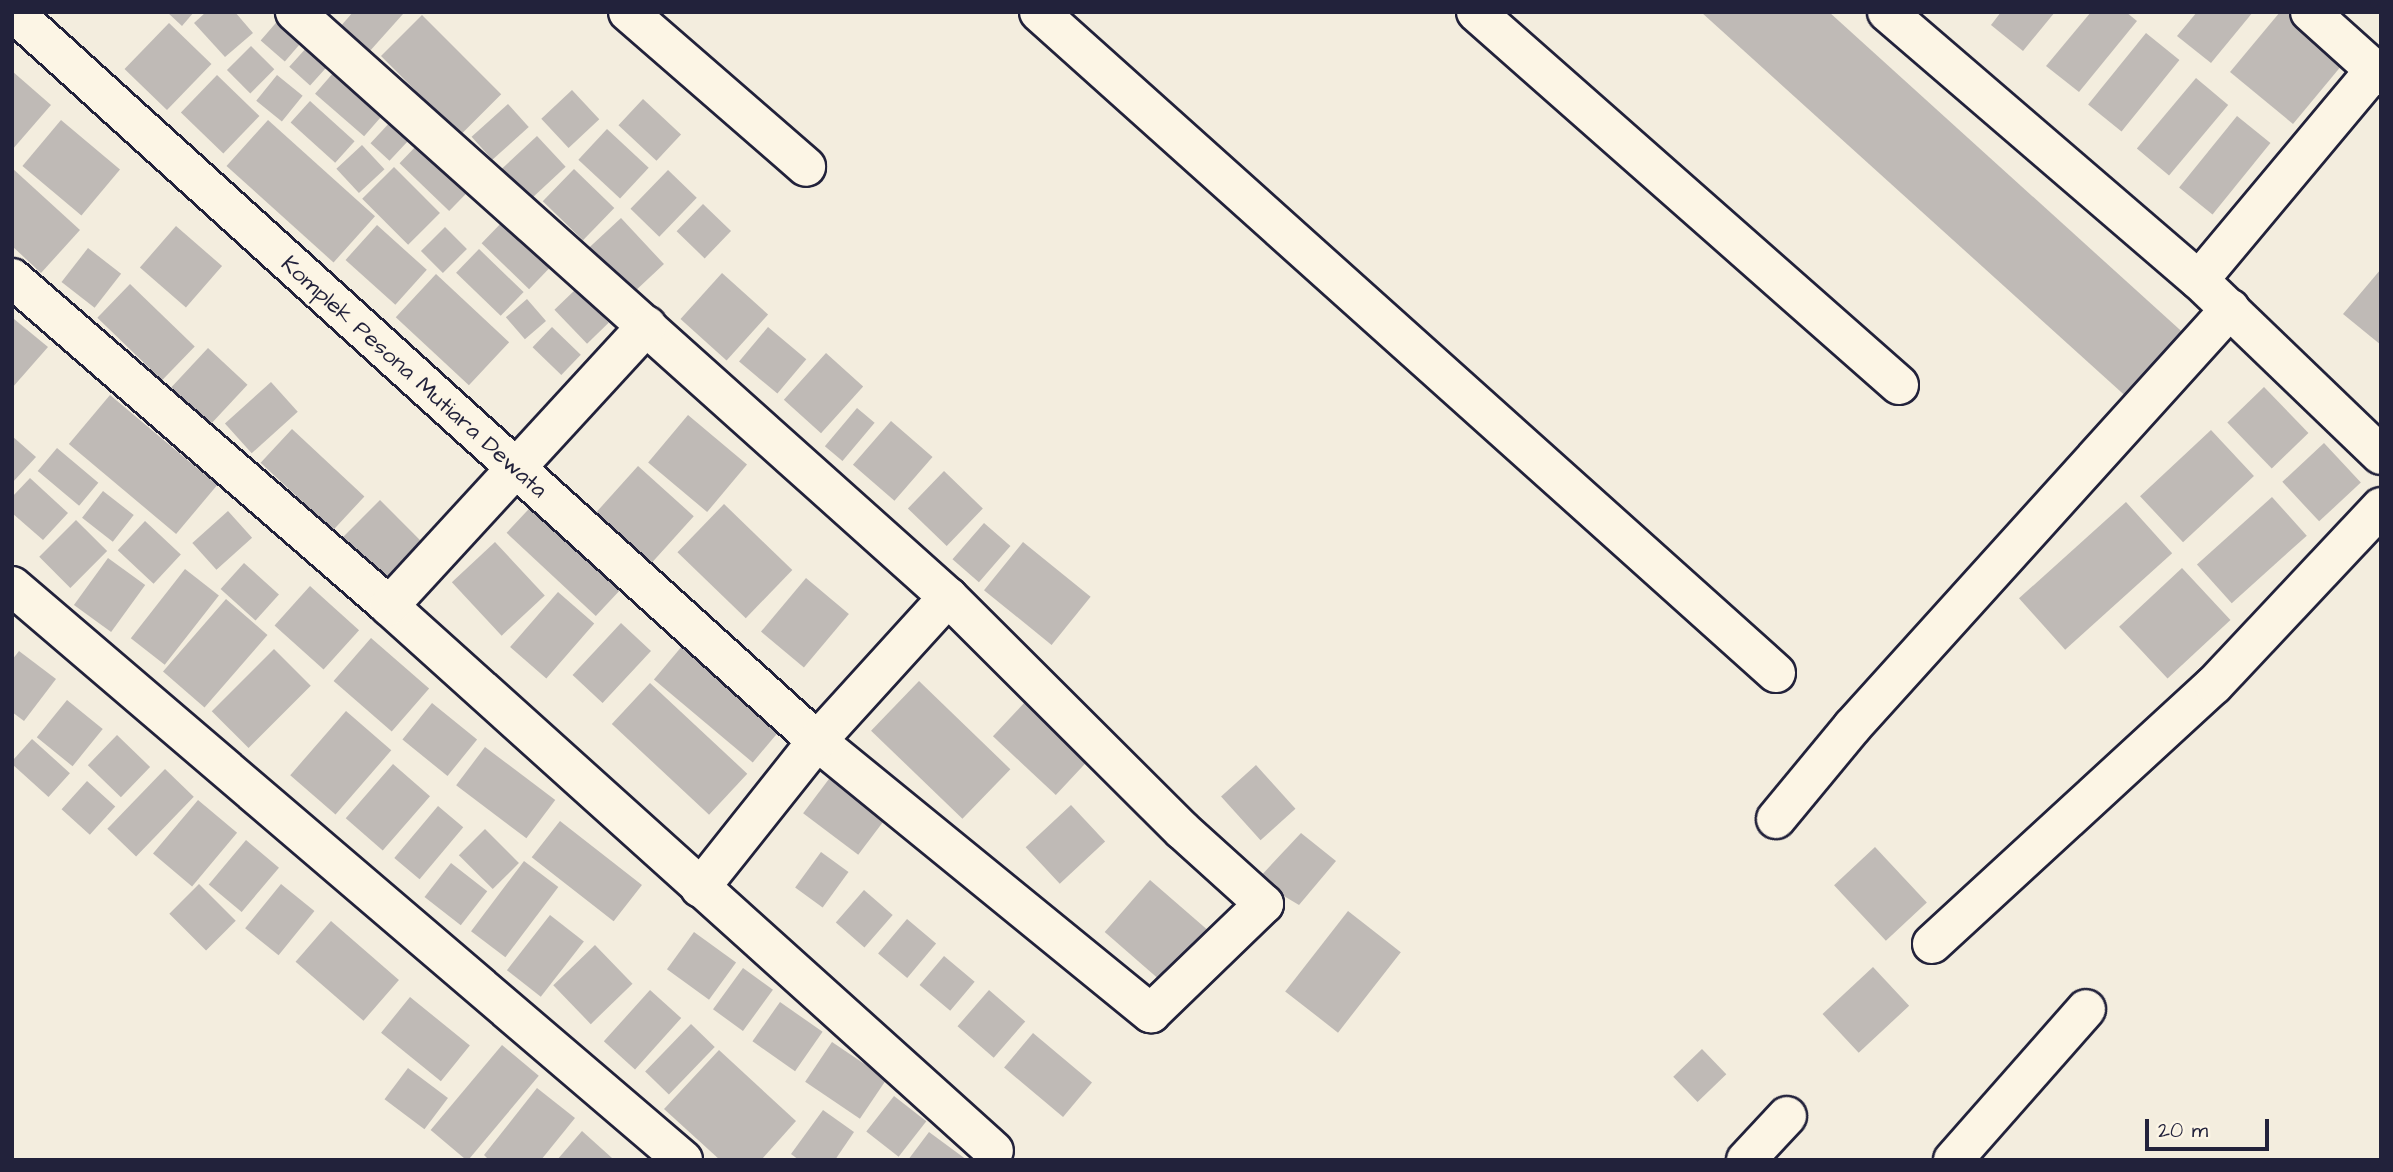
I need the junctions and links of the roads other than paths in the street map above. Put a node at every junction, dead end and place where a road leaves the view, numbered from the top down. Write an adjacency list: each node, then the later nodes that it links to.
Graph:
1 (13, 12): 16 (street, Komplek Pesona Mutiara Dewata)
2 (295, 12): 13 (street)
3 (628, 12): 9 (street)
4 (1039, 12): 21 (street)
5 (1476, 12): 14 (street)
6 (1887, 12): 11 (street)
7 (2310, 12): 8 (street)
8 (2378, 74): 11 (street)
9 (806, 167)
10 (12, 278): 20 (street)
11 (2199, 280): 12 (street)
12 (2230, 309): 15 (street); 23 (street)
13 (647, 325): 16 (street); 19 (street)
14 (1899, 384)
15 (2381, 456)
16 (516, 466): 20 (street); 22 (street, Komplek Pesona Mutiara Dewata)
17 (2381, 507): 25 (street)
18 (12, 586): 29 (street)
19 (948, 597): 22 (street); 22 (street, Komplek Pesona Mutiara Dewata)
20 (389, 606): 24 (street)
21 (1776, 673)
22 (817, 741): 24 (street)
23 (1776, 820)
24 (700, 888): 28 (street)
25 (1932, 944)
26 (2086, 1009): 31 (street)
27 (1787, 1116): 30 (street)
28 (995, 1151)
29 (683, 1160)
30 (1746, 1160)
31 (1953, 1160)

